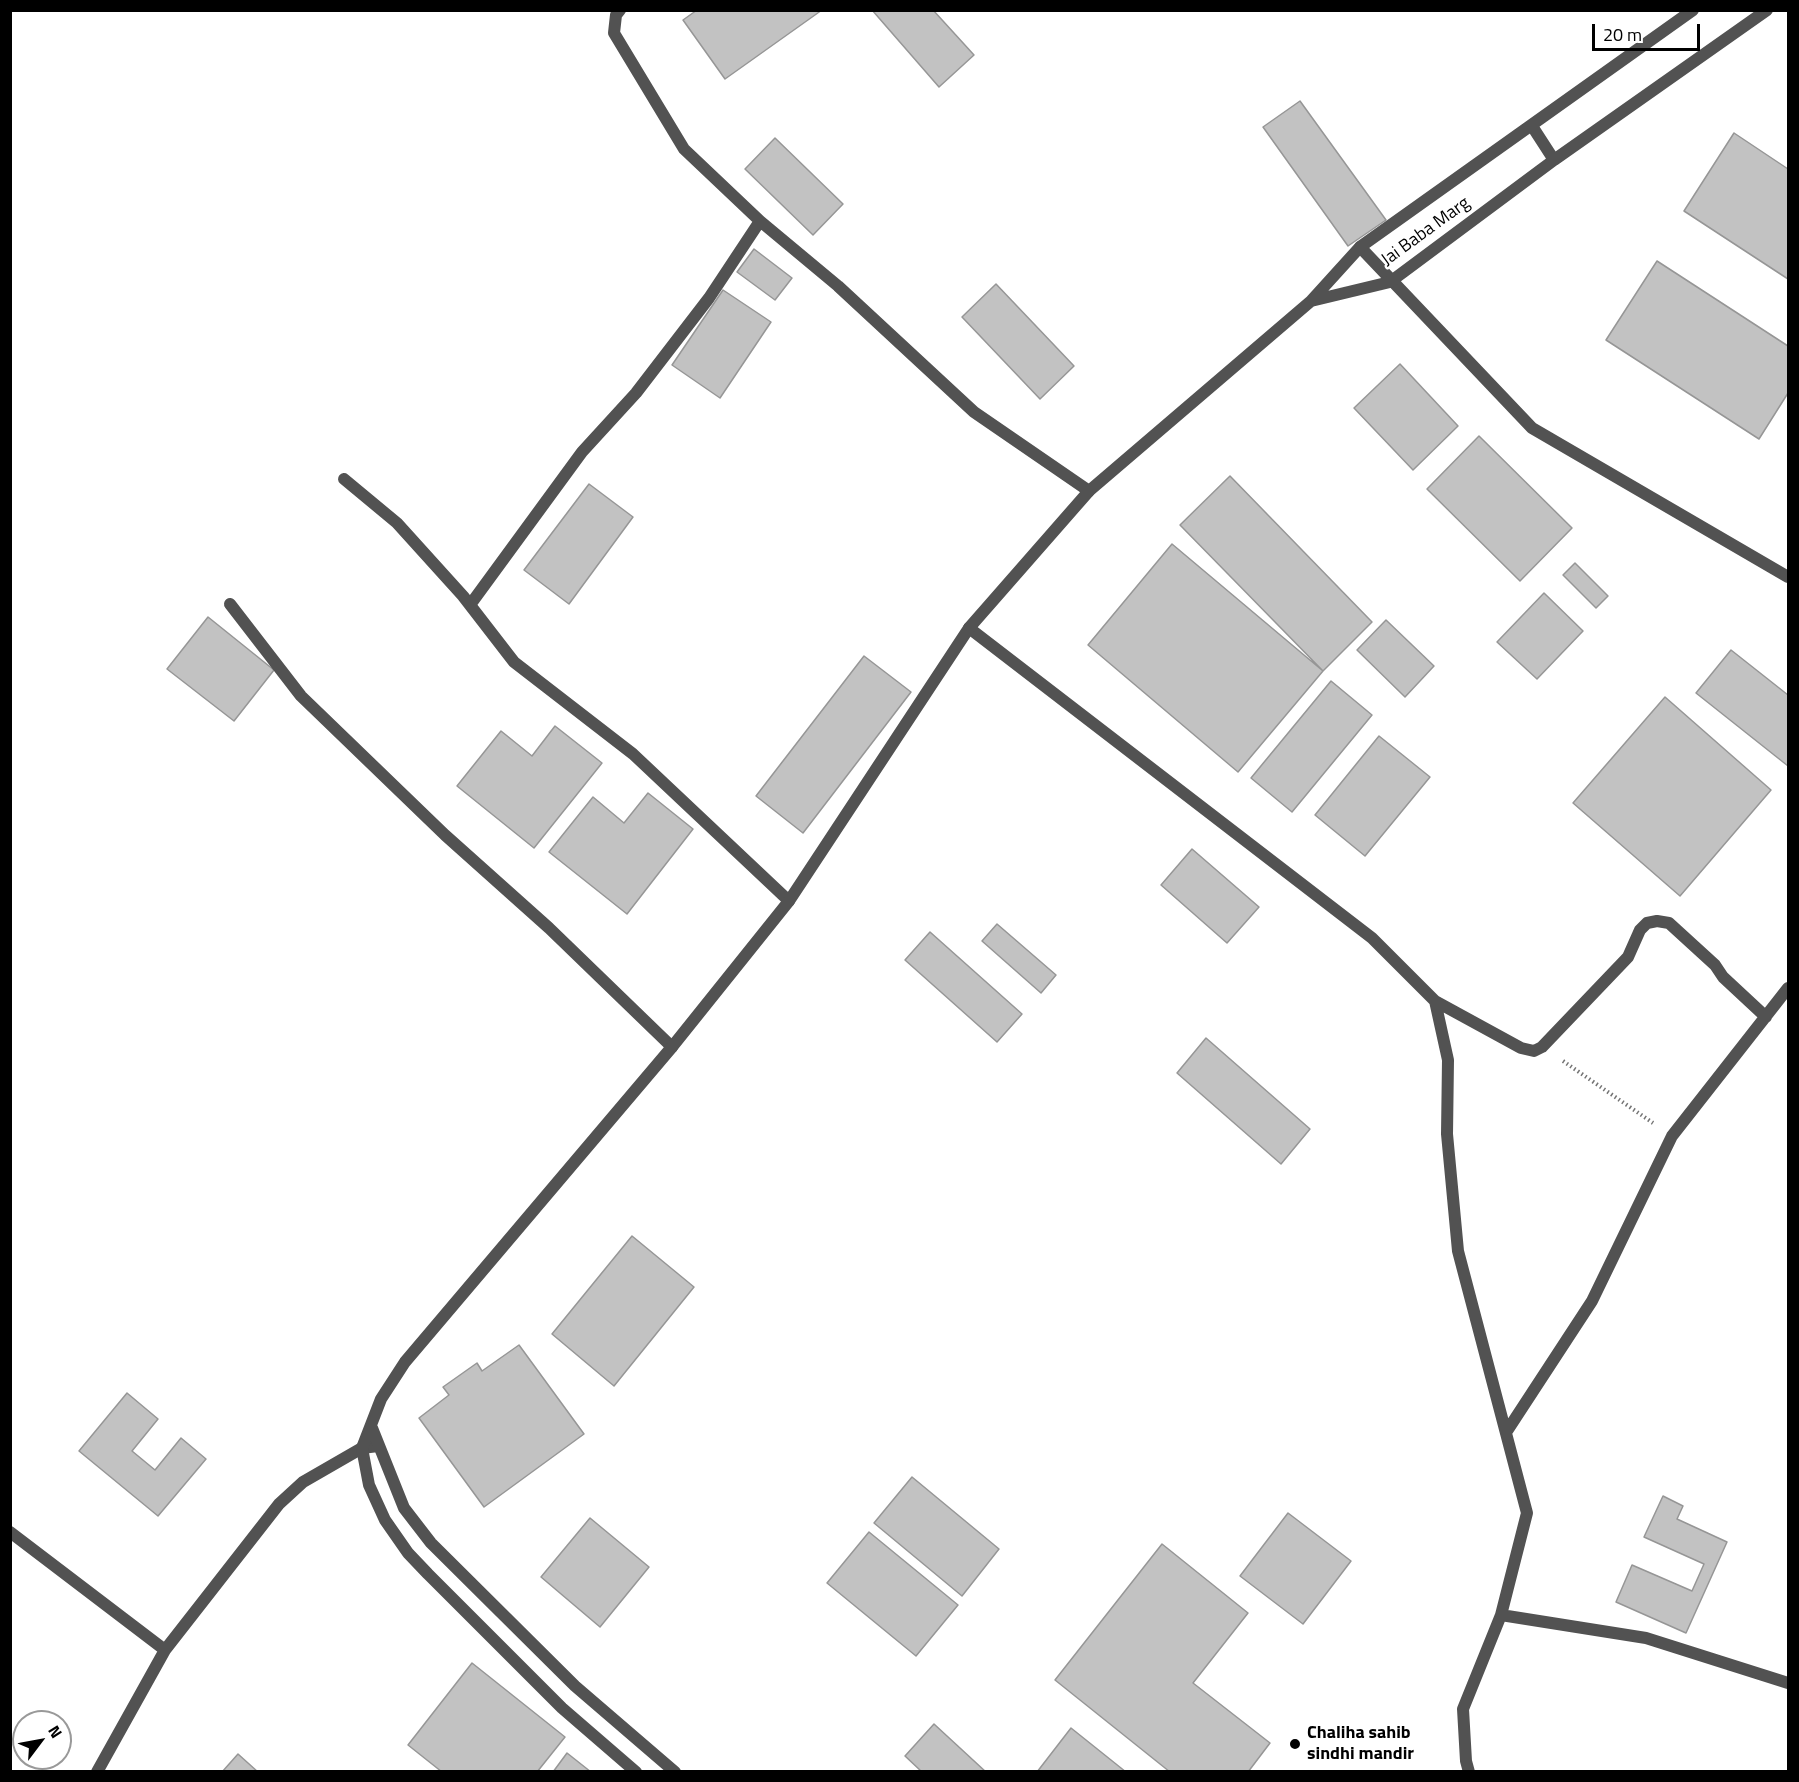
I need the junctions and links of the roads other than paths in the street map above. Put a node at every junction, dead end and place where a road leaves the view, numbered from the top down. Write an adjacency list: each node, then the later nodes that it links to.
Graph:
1 (620, 10): 6 (street)
2 (1694, 10): 4 (street, Jai Baba Marg)
3 (1767, 10): 5 (street, Jai Baba Marg)
4 (1532, 126): 5 (street); 7 (street, Jai Baba Marg)
5 (1554, 160): 8 (street, Jai Baba Marg)
6 (760, 221): 11 (street); 14 (street)
7 (1360, 247): 8 (street); 9 (street, Jai Baba Marg)
8 (1390, 282): 9 (street, Jai Baba Marg); 12 (street)
9 (1311, 301): 11 (street)
10 (344, 479): 14 (street)
11 (1089, 491): 15 (street)
12 (1788, 577)
13 (230, 604): 20 (street)
14 (470, 605): 16 (street)
15 (969, 628): 16 (street); 18 (street)
16 (789, 901): 20 (street)
17 (1788, 988): 19 (street)
18 (1436, 1001): 19 (street); 22 (street)
19 (1766, 1017): 22 (street)
20 (672, 1047): 21 (street)
21 (372, 1428): 23 (street); 24 (street)
22 (1507, 1431): 26 (street)
23 (378, 1446): 24 (street); 31 (street)
24 (362, 1448): 27 (street); 30 (street)
25 (10, 1532): 27 (street)
26 (1501, 1615): 28 (street); 32 (street)
27 (165, 1650): 29 (street)
28 (1788, 1683)
29 (97, 1772)
30 (636, 1772)
31 (675, 1772)
32 (1469, 1772)

